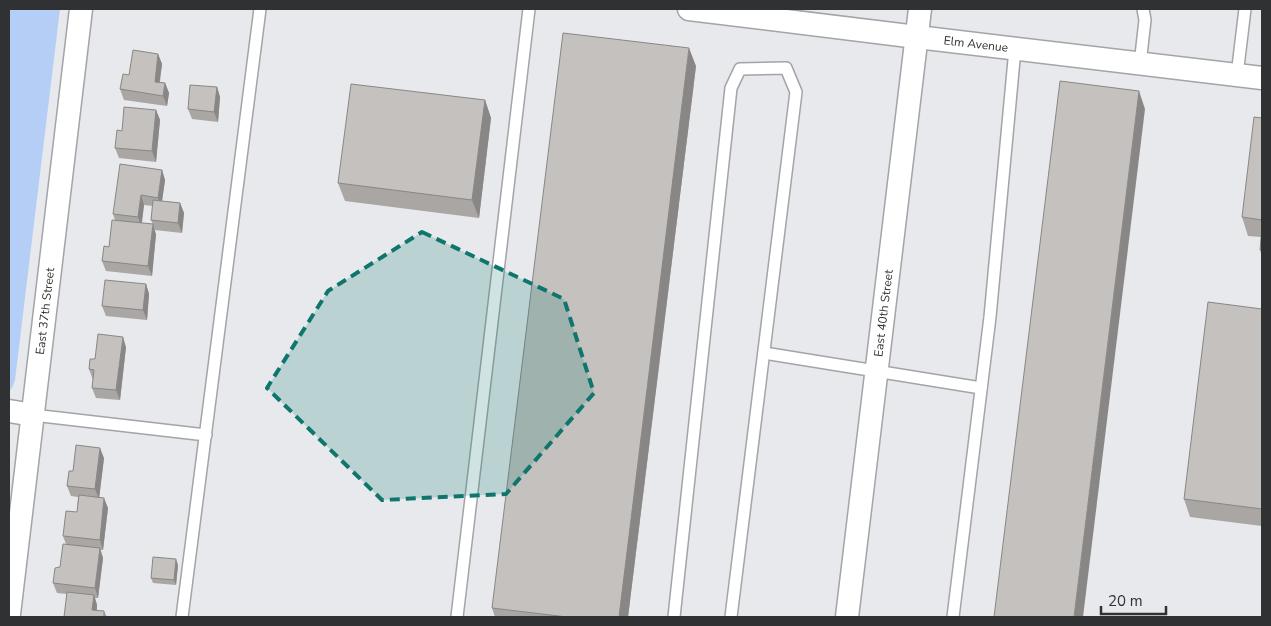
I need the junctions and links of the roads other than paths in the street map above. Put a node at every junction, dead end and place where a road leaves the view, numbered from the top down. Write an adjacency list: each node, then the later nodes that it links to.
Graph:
1 (80, 9): 17 (street, East 37th Street)
2 (260, 9): 18 (lane)
3 (529, 9): 21 (lane)
4 (689, 9): 8 (street, Elm Avenue)
5 (920, 9): 8 (street, East 40th Street)
6 (1143, 9): 10 (lane)
7 (1245, 9): 11 (lane)
8 (917, 38): 9 (street, Elm Avenue); 14 (street, East 40th Street)
9 (1016, 49): 10 (street, Elm Avenue); 15 (lane)
10 (1140, 64): 11 (street, Elm Avenue)
11 (1237, 75): 12 (street, Elm Avenue)
12 (1262, 78)
13 (764, 353): 14 (lane); 22 (lane); 23 (lane)
14 (877, 372): 15 (lane); 24 (street, East 40th Street)
15 (981, 388): 25 (lane)
16 (9, 411): 17 (street)
17 (33, 415): 18 (lane); 19 (street, East 37th Street)
18 (206, 435): 20 (lane)
19 (9, 614)
20 (182, 617)
21 (457, 617)
22 (674, 617)
23 (731, 617)
24 (847, 617)
25 (953, 617)

